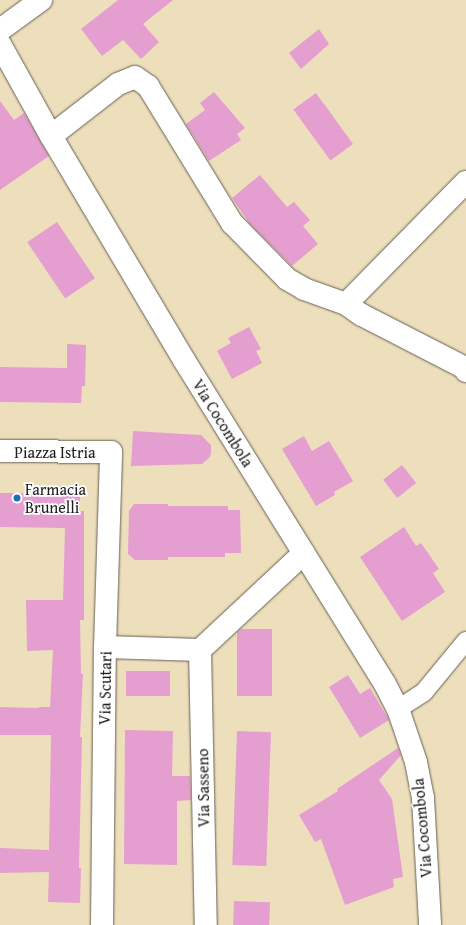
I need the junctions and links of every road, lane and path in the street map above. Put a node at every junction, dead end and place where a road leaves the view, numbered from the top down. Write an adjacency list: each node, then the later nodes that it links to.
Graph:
1 (41, 0): 2 (street)
2 (0, 30)
3 (0, 44): 4 (street, Via Cocombola)
4 (51, 136): 6 (street); 10 (street, Via Cocombola)
5 (466, 182): 6 (street)
6 (346, 304): 7 (street)
7 (466, 371)
8 (0, 451): 9 (street, Piazza Istria)
9 (111, 452): 12 (street, Via Scutari)
10 (304, 553): 13 (street); 14 (street, Via Cocombola)
11 (466, 641): 14 (street)
12 (105, 647): 13 (street); 15 (street, Via Scutari)
13 (200, 650): 16 (street, Via Sasseno)
14 (398, 709): 17 (street, Via Cocombola)
15 (102, 925)
16 (206, 925)
17 (430, 925)

